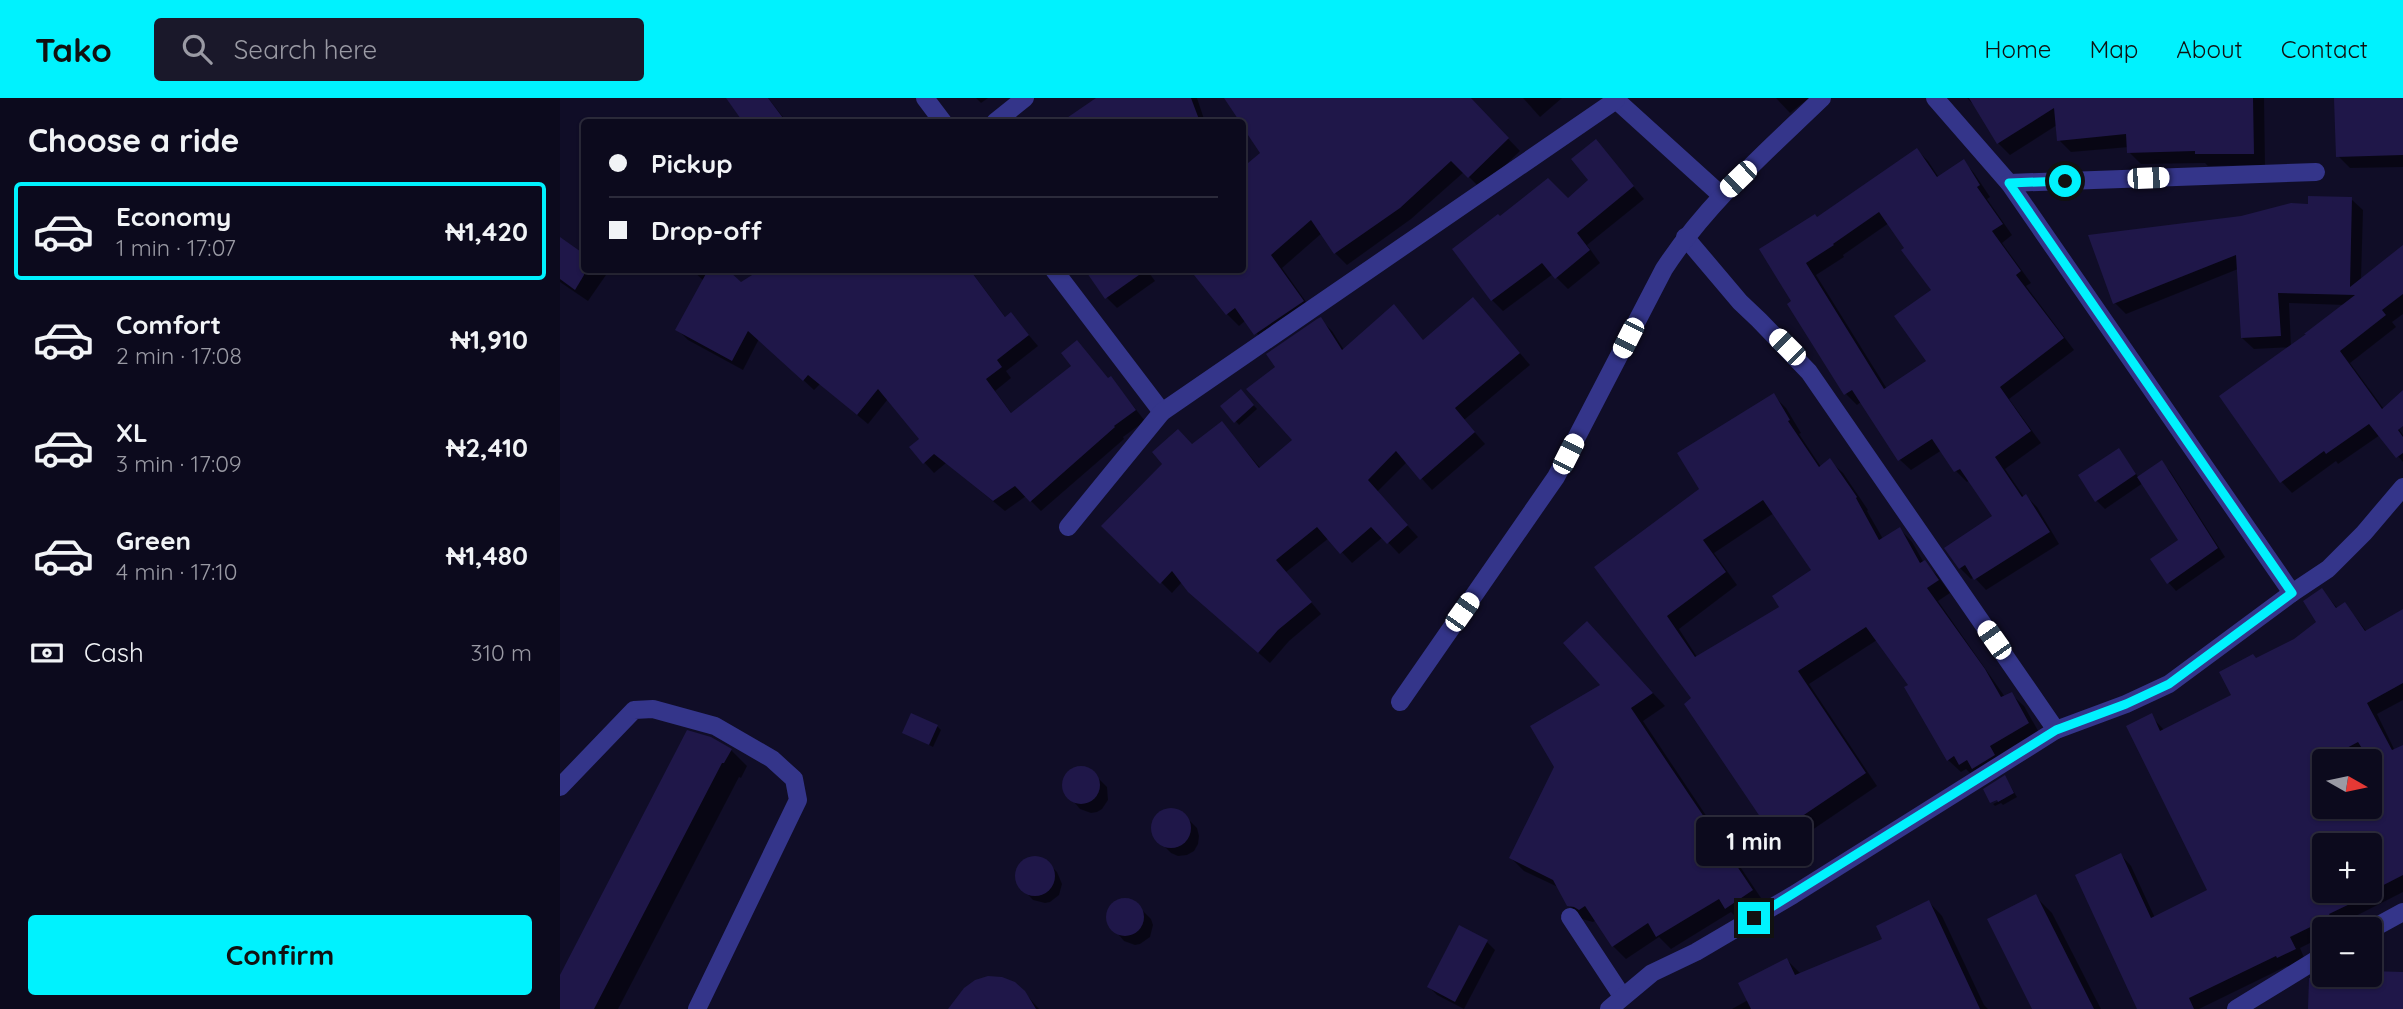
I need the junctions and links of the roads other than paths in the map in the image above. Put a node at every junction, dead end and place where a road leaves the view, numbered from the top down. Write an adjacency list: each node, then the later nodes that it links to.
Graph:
1 (925, 98): 6 (street)
2 (1025, 98): 7 (street)
3 (1822, 98): 10 (street)
4 (1935, 98): 9 (street)
5 (1615, 99): 10 (street); 13 (street)
6 (941, 119)
7 (999, 119)
8 (2316, 172): 9 (street)
9 (2009, 183): 16 (street)
10 (1721, 195): 11 (street)
11 (1685, 237): 17 (street); 18 (street)
12 (1056, 273): 13 (street)
13 (1161, 412): 15 (street)
14 (2403, 487): 16 (street)
15 (1069, 527)
16 (2292, 593): 18 (street)
17 (1400, 702)
18 (2056, 730): 24 (street)
19 (560, 788): 25 (street)
20 (2403, 912): 22 (street)
21 (1570, 917): 24 (street)
22 (2382, 923)
23 (2312, 962): 26 (street)
24 (1616, 1003)
25 (698, 1009)
26 (2236, 1009)

